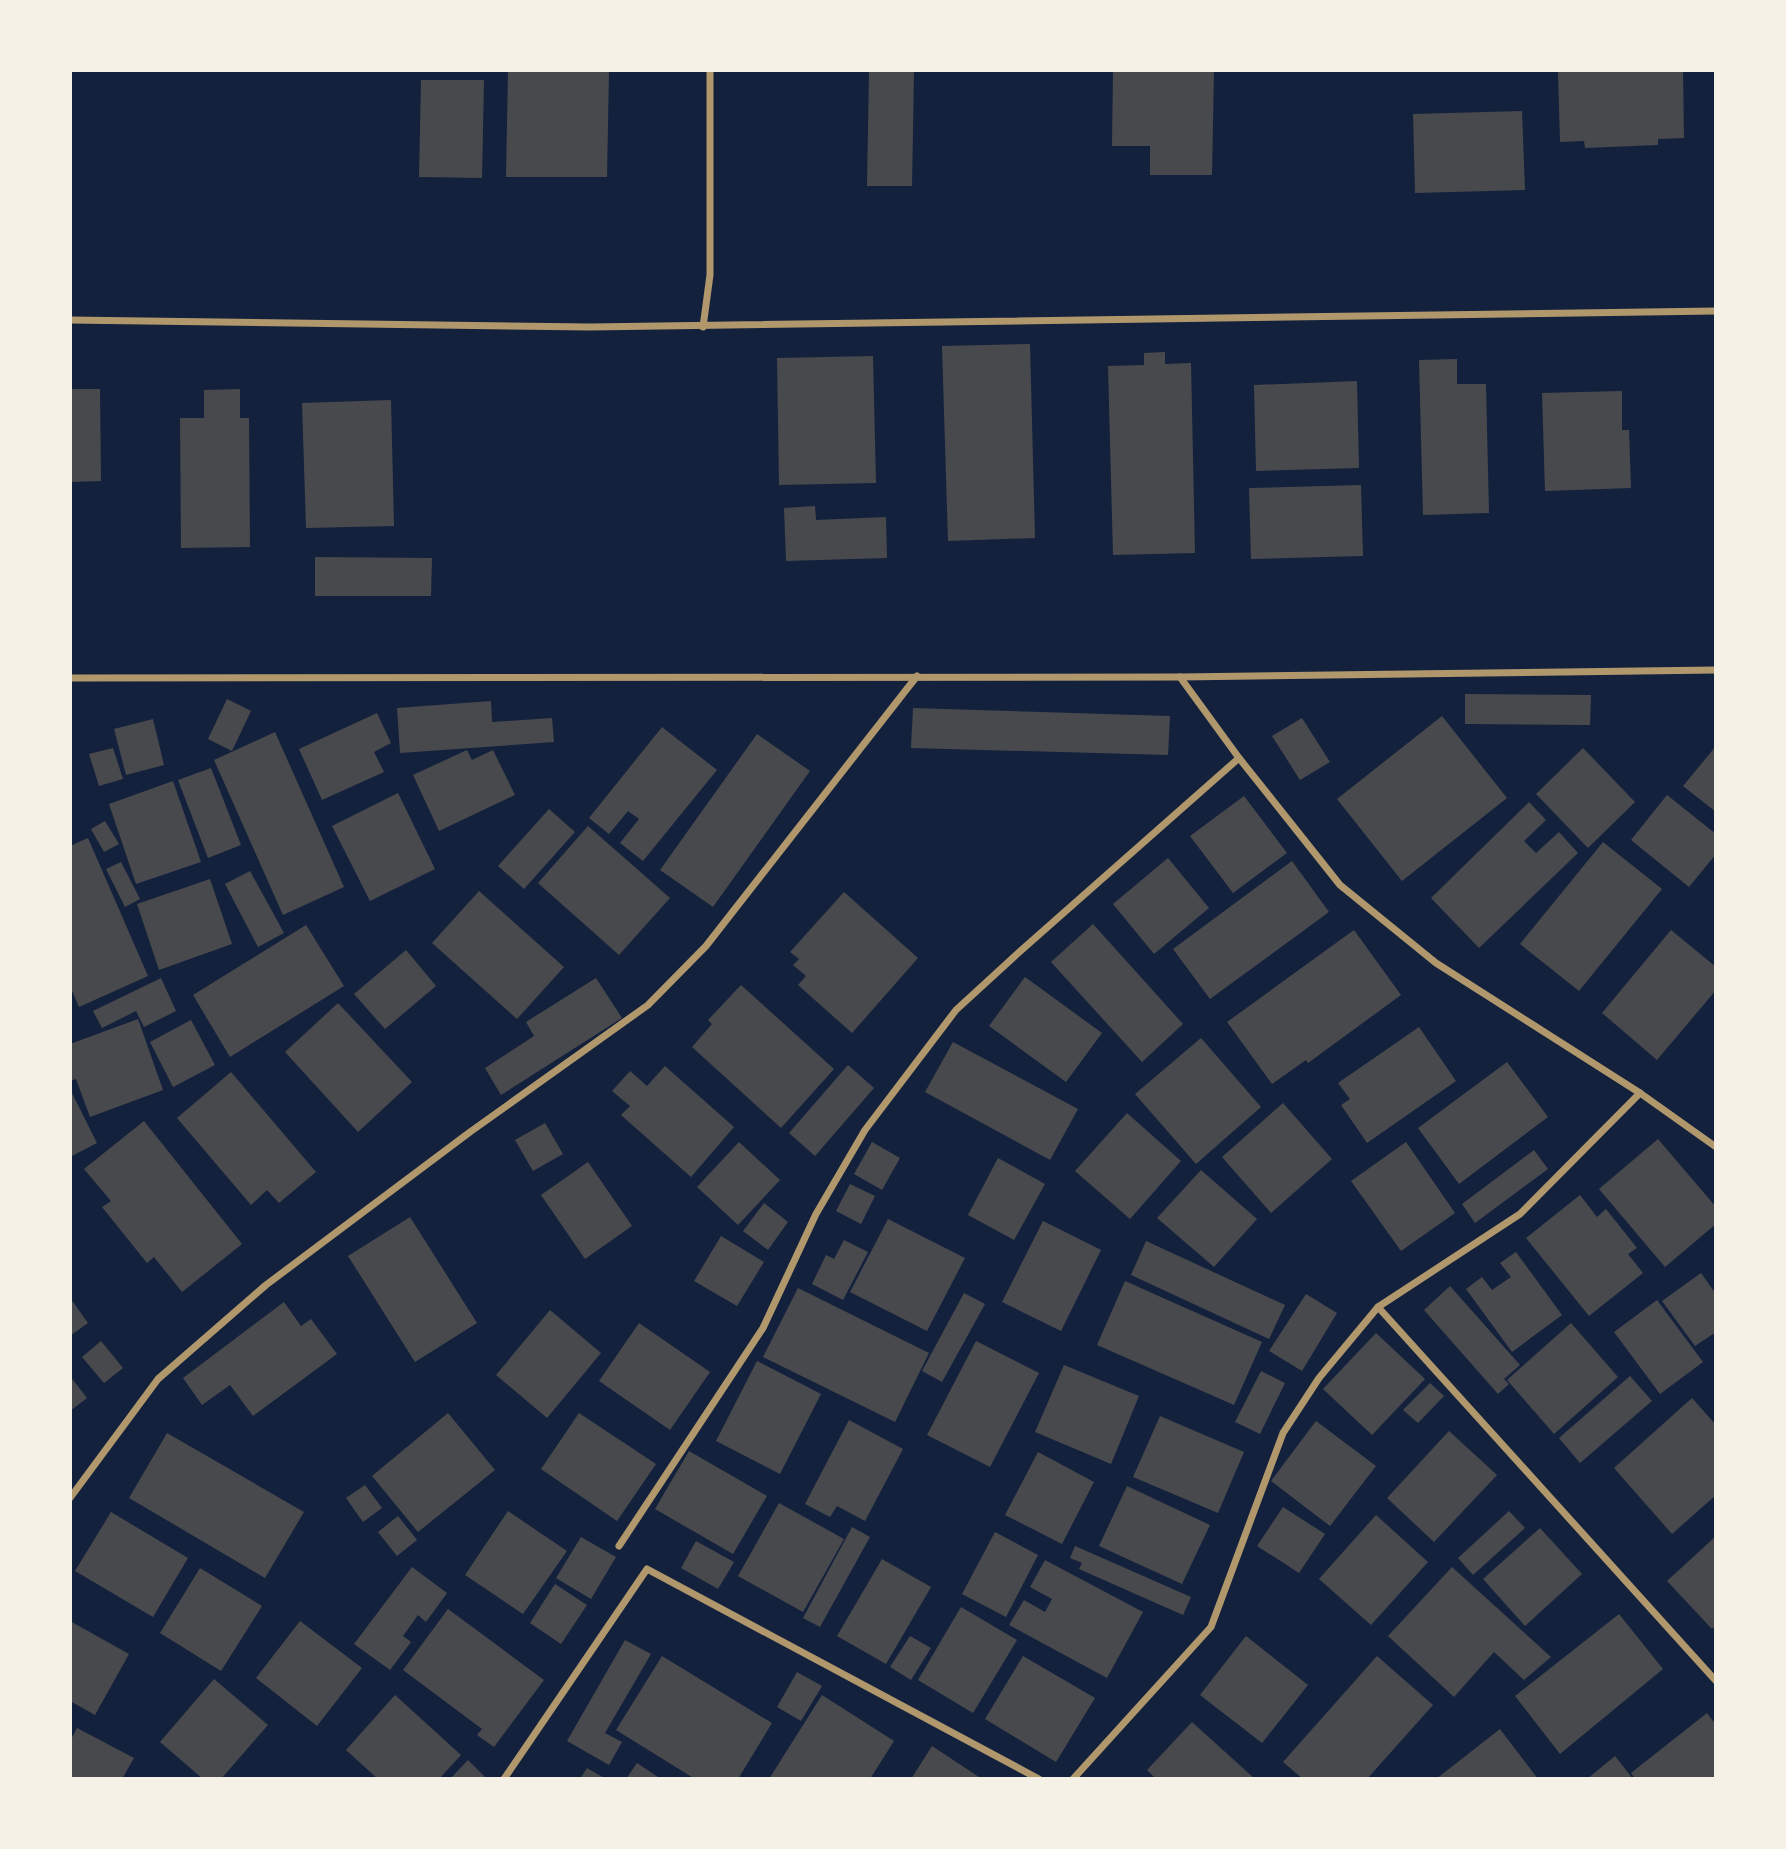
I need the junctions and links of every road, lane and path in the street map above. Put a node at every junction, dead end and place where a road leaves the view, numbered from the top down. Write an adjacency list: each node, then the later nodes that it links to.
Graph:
1 (710, 70): 4 (street)
2 (1716, 311): 4 (street)
3 (70, 320): 4 (street)
4 (703, 327)
5 (1716, 670): 7 (street)
6 (917, 676): 7 (street); 8 (street); 13 (street)
7 (1180, 677): 9 (street)
8 (70, 678)
9 (1239, 758): 10 (street); 14 (street)
10 (1640, 1093): 11 (street); 12 (street)
11 (1716, 1147)
12 (1378, 1307): 15 (street); 18 (street)
13 (70, 1498)
14 (619, 1546)
15 (1716, 1681)
16 (504, 1779): 17 (street)
17 (1039, 1779)
18 (1073, 1779)

